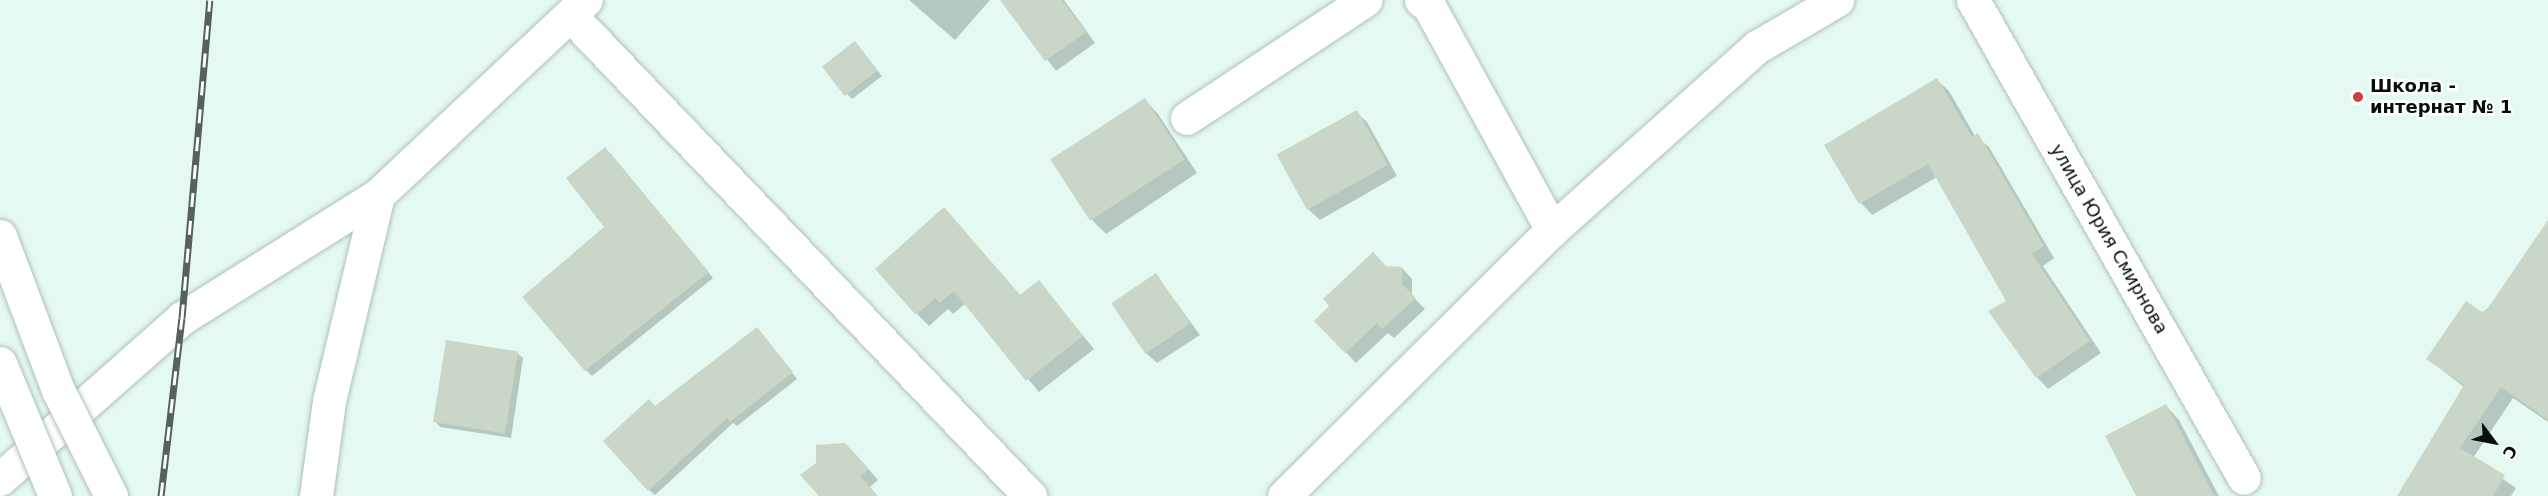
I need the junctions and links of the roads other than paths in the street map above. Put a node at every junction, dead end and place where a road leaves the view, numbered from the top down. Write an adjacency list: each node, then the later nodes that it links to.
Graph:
1 (1365, 0): 6 (street)
2 (1421, 0): 8 (street)
3 (1837, 0): 8 (street)
4 (1973, 0): 12 (street, улица Юрия Смирнова)
5 (578, 7): 7 (street); 16 (street)
6 (1187, 118)
7 (378, 195): 11 (street); 15 (street)
8 (1552, 230): 17 (street)
9 (0, 236): 14 (street, bridge)
10 (0, 363): 13 (street, bridge)
11 (7, 473)
12 (2244, 478)
13 (55, 496)
14 (111, 496)
15 (316, 496)
16 (1030, 496)
17 (1284, 496)

